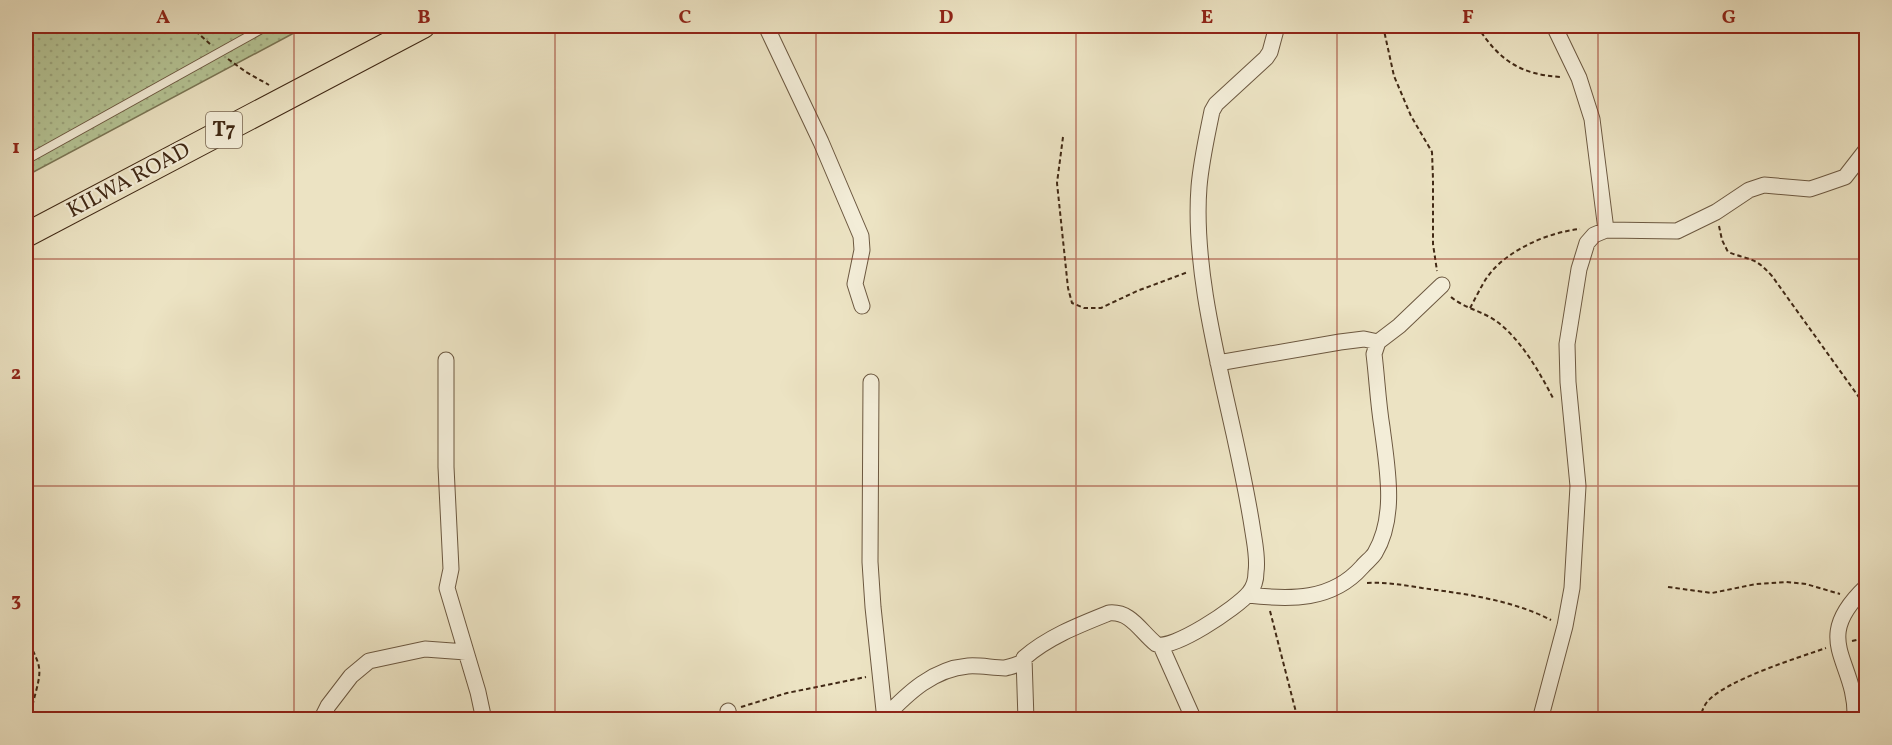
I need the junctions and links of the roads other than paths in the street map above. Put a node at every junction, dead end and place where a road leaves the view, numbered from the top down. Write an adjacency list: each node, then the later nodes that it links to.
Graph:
1 (267, 26): 7 (lane)
2 (423, 26): 9 (highway, KILWA ROAD / T7)
3 (766, 26): 11 (street)
4 (1276, 26): 14 (street)
5 (1554, 26): 8 (street)
6 (1866, 150): 8 (street)
7 (26, 160)
8 (1600, 233): 26 (street)
9 (26, 235)
10 (1442, 285): 12 (street)
11 (862, 306)
12 (1378, 342): 14 (street); 17 (street)
13 (446, 360): 19 (street)
14 (1218, 363): 17 (street)
15 (871, 382): 21 (street)
16 (1866, 586): 27 (street)
17 (1248, 595): 18 (street)
18 (1161, 646): 20 (street); 25 (street)
19 (466, 652): 22 (street); 23 (street)
20 (1024, 662): 21 (street); 24 (street)
21 (885, 718)
22 (321, 720)
23 (484, 720)
24 (1026, 720)
25 (1194, 720)
26 (1540, 720)
27 (1855, 720)

